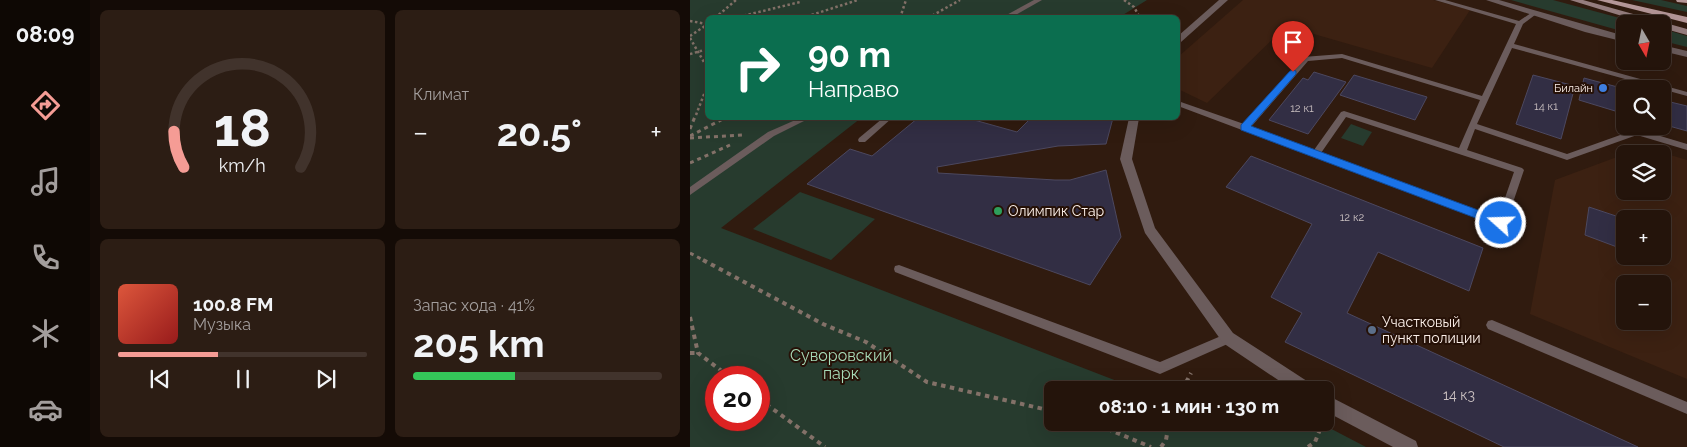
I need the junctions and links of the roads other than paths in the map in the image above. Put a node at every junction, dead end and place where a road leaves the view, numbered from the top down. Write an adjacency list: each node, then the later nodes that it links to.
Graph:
1 (1039, 0): 10 (lane)
2 (1224, 0): 16 (street)
3 (1438, 0): 13 (lane)
4 (1490, 0): 9 (street)
5 (1574, 0): 11 (main road)
6 (1601, 0): 12 (main road)
7 (1680, 0): 8 (main road)
8 (1687, 2)
9 (1533, 14): 13 (lane); 17 (street)
10 (1010, 15)
11 (1626, 15)
12 (1687, 20)
13 (1520, 23): 18 (lane)
14 (1671, 28): 15 (main road)
15 (1687, 32)
16 (1180, 35)
17 (1616, 37)
18 (1509, 45): 21 (lane); 22 (lane)
19 (1671, 50): 20 (street)
20 (1687, 54)
21 (1687, 94)
22 (1484, 99): 27 (lane); 28 (lane)
23 (1180, 104): 28 (lane)
24 (802, 120): 33 (lane)
25 (886, 120): 29 (lane)
26 (1134, 120): 36 (street)
27 (1472, 125): 30 (lane); 31 (lane)
28 (1245, 128): 32 (lane)
29 (862, 140)
30 (1687, 147)
31 (1462, 152): 32 (lane); 32 (lane)
32 (1316, 154)
33 (690, 192)
34 (899, 269): 36 (lane)
35 (1492, 325): 39 (lane)
36 (1228, 338): 37 (street)
37 (1293, 381)
38 (1334, 407): 40 (street)
39 (1687, 408)
40 (1410, 447)

